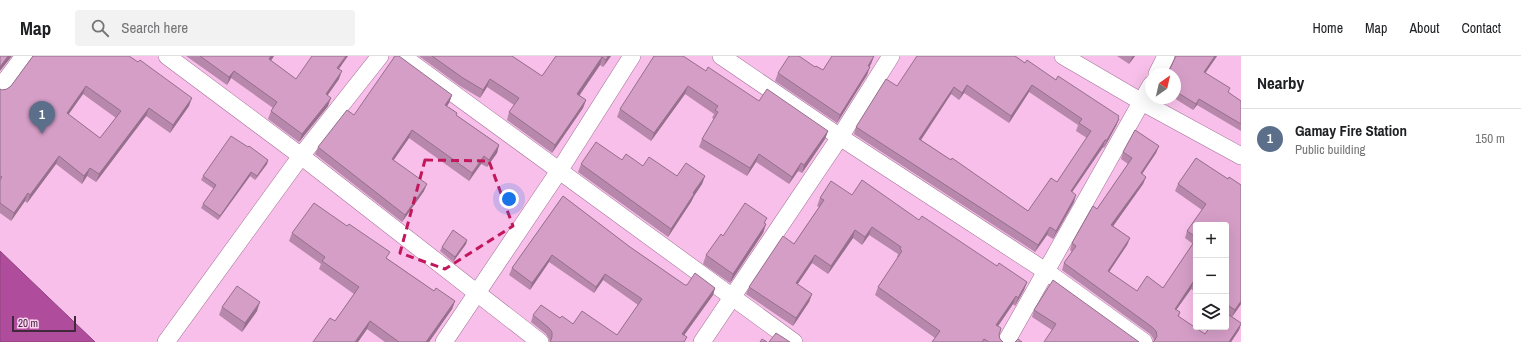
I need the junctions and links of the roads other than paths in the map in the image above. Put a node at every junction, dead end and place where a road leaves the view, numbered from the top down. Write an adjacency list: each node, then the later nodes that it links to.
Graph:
1 (24, 56): 11 (street)
2 (167, 56): 15 (street)
3 (380, 56): 15 (street)
4 (402, 56): 17 (street)
5 (632, 56): 17 (street)
6 (721, 56): 14 (street)
7 (891, 56): 14 (street)
8 (1063, 56): 13 (street)
9 (1166, 56): 10 (street)
10 (1159, 68)
11 (0, 88)
12 (1145, 96): 13 (street)
13 (1142, 102): 16 (street); 18 (street)
14 (840, 138): 18 (street); 20 (street)
15 (301, 156): 19 (street); 21 (street)
16 (1241, 156)
17 (559, 171): 19 (street); 20 (street)
18 (1046, 272): 26 (street); 27 (street)
19 (478, 293): 22 (street); 23 (street)
20 (733, 296): 24 (street); 25 (street)
21 (166, 342)
22 (444, 342)
23 (540, 342)
24 (702, 342)
25 (794, 342)
26 (1006, 342)
27 (1144, 342)

